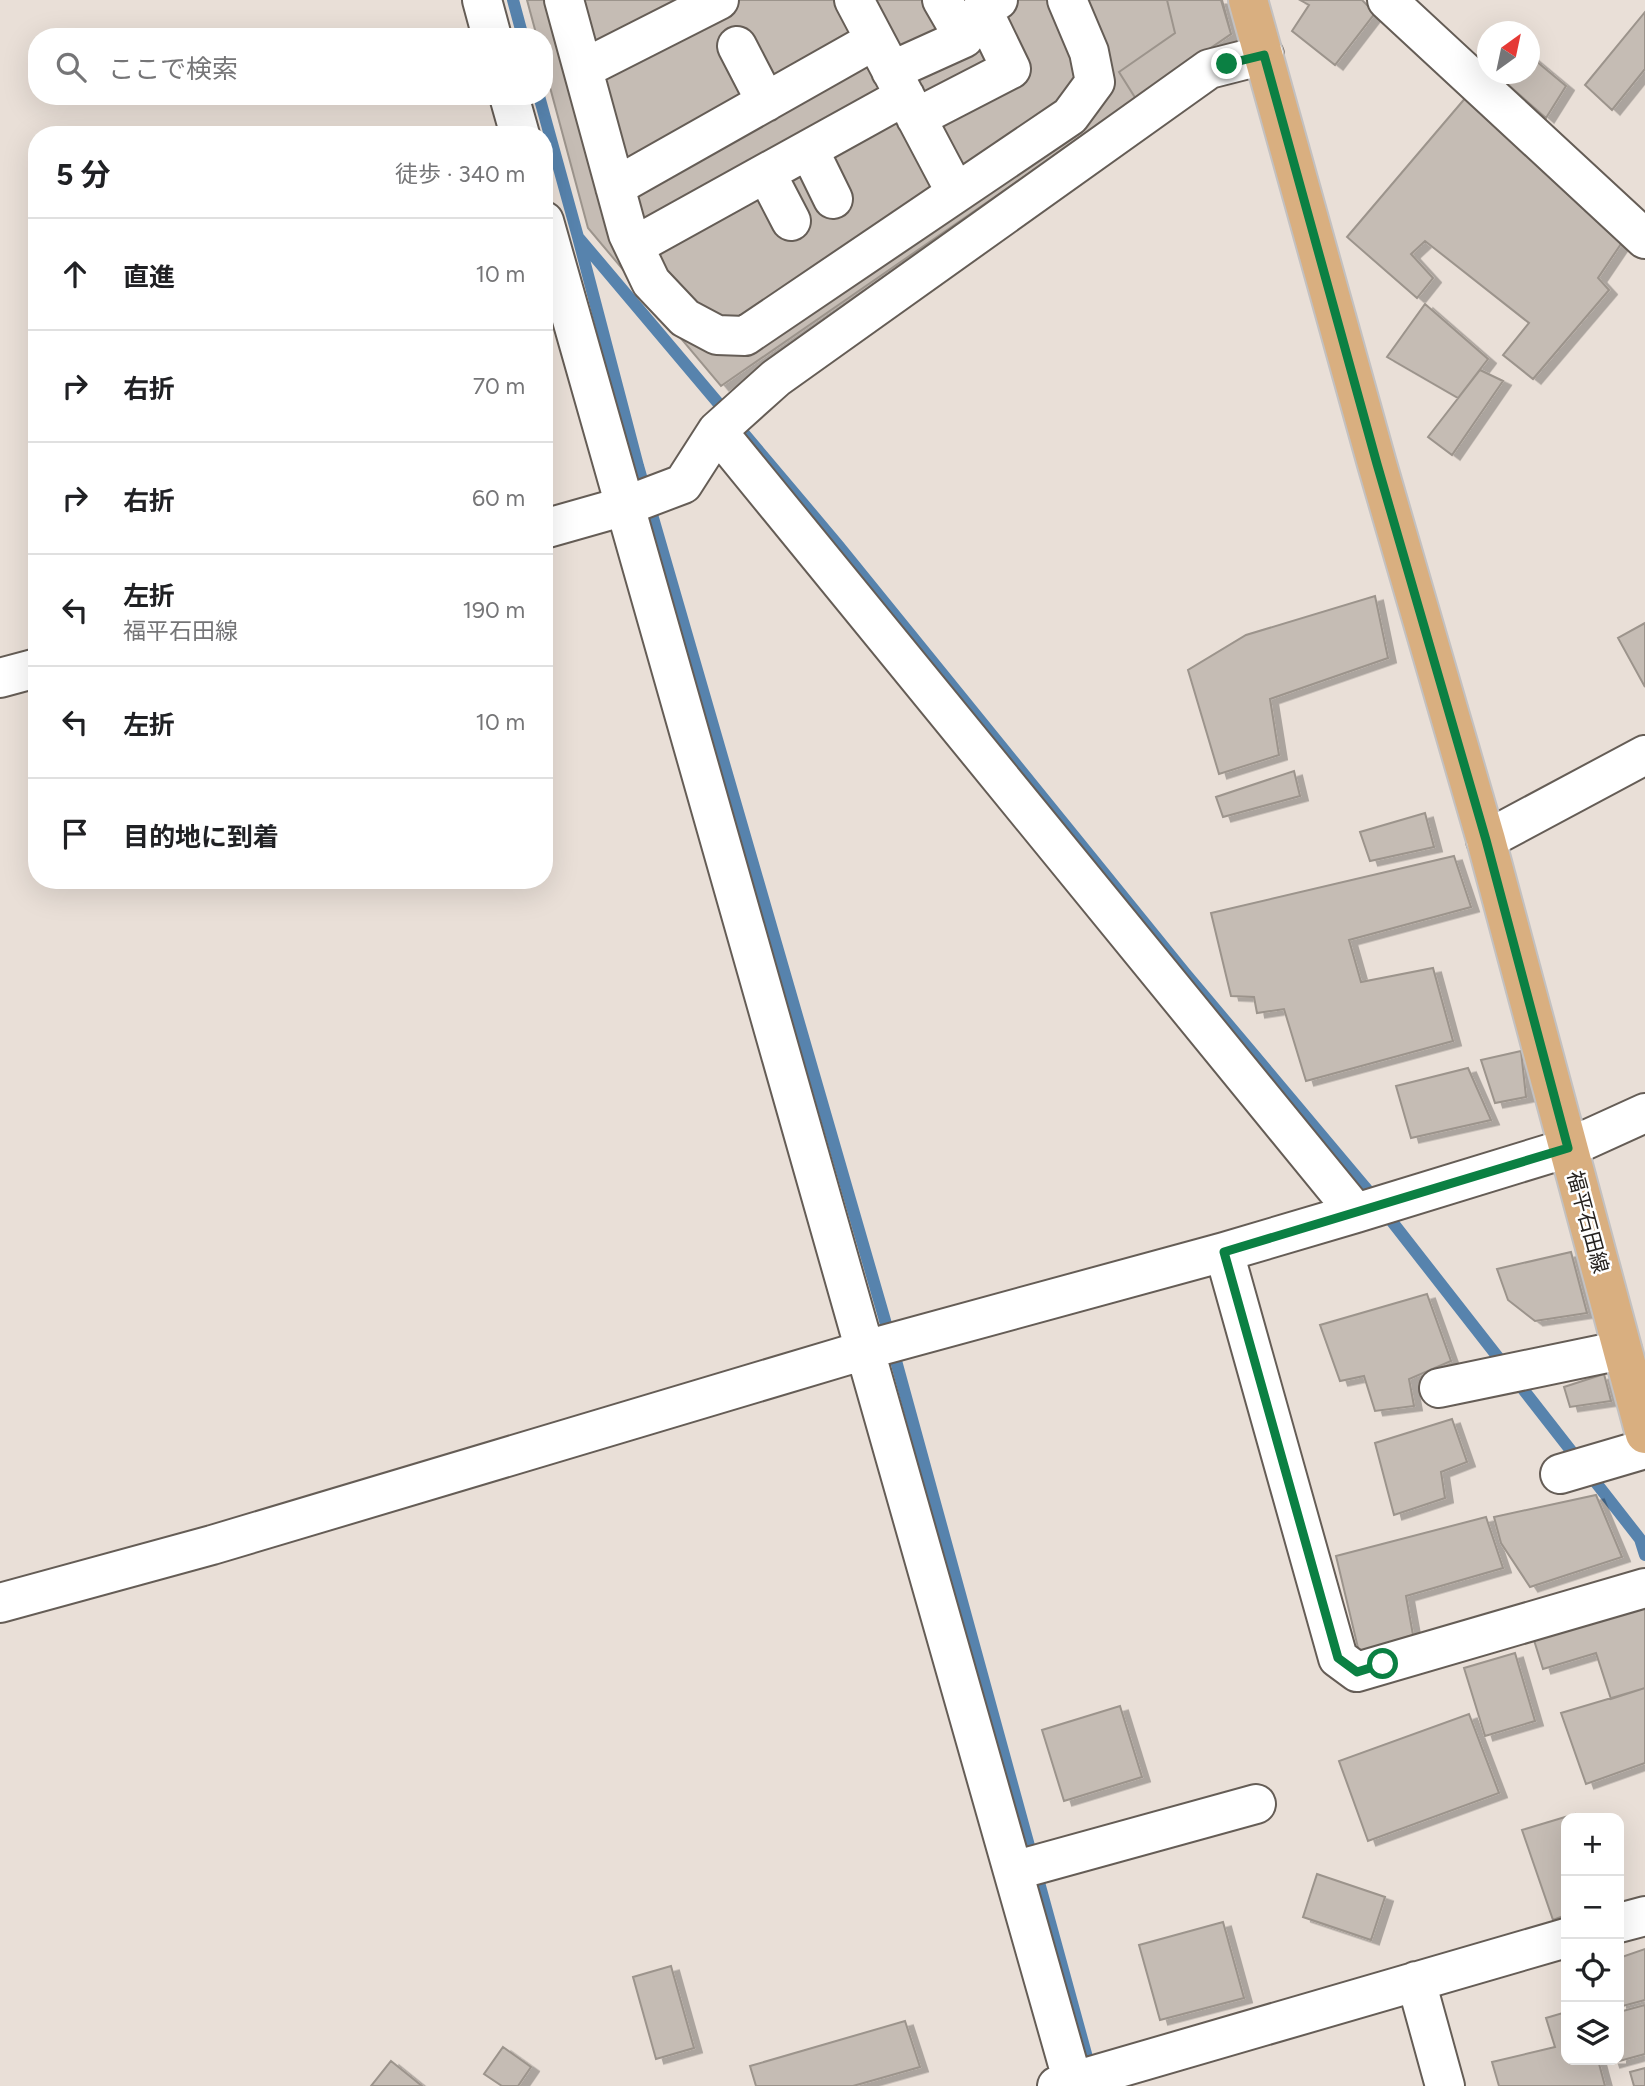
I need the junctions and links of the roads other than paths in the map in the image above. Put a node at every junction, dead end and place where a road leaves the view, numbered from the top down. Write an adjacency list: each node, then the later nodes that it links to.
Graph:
1 (482, 0): 10 (street)
2 (564, 0): 13 (street)
3 (719, 0): 13 (street)
4 (854, 0): 14 (street)
5 (942, 0): 14 (street)
6 (998, 0): 14 (street)
7 (1248, 0): 12 (main road, 福平石田線)
8 (1387, 0): 24 (street)
9 (1071, 3): 21 (street)
10 (490, 28)
11 (737, 46): 15 (street)
12 (1264, 55): 27 (street); 33 (main road, 福平石田線)
13 (583, 69): 20 (street)
14 (897, 82): 15 (street); 18 (street); 21 (street)
15 (766, 102): 20 (street)
16 (512, 105): 17 (street)
17 (517, 126)
18 (809, 149): 19 (street); 22 (street)
19 (766, 173): 23 (street); 25 (street)
20 (615, 187): 25 (street)
21 (956, 193): 25 (street)
22 (833, 199)
23 (791, 221)
24 (1645, 239)
25 (634, 246)
26 (553, 253): 28 (street)
27 (717, 431): 28 (street); 36 (street)
28 (625, 506): 29 (street); 38 (street)
29 (553, 526)
30 (28, 670): 31 (street)
31 (0, 678)
32 (1645, 755): 33 (street)
33 (1486, 840): 35 (main road, 福平石田線)
34 (1645, 1113): 35 (street)
35 (1568, 1148): 36 (street); 39 (main road, 福平石田線)
36 (1356, 1213): 37 (street)
37 (1224, 1252): 38 (street); 44 (street)
38 (865, 1350): 45 (street); 47 (street)
39 (1622, 1350): 40 (street); 41 (main road, 福平石田線)
40 (1439, 1388)
41 (1645, 1434)
42 (1645, 1449): 43 (street)
43 (1560, 1474)
44 (1645, 1588)
45 (0, 1604)
46 (1256, 1804): 47 (street)
47 (1013, 1871): 52 (street)
48 (1645, 1916): 49 (street)
49 (1624, 1922)
50 (1563, 1939): 51 (street)
51 (1416, 1981): 52 (street); 53 (street)
52 (1068, 2085)
53 (1446, 2086)

